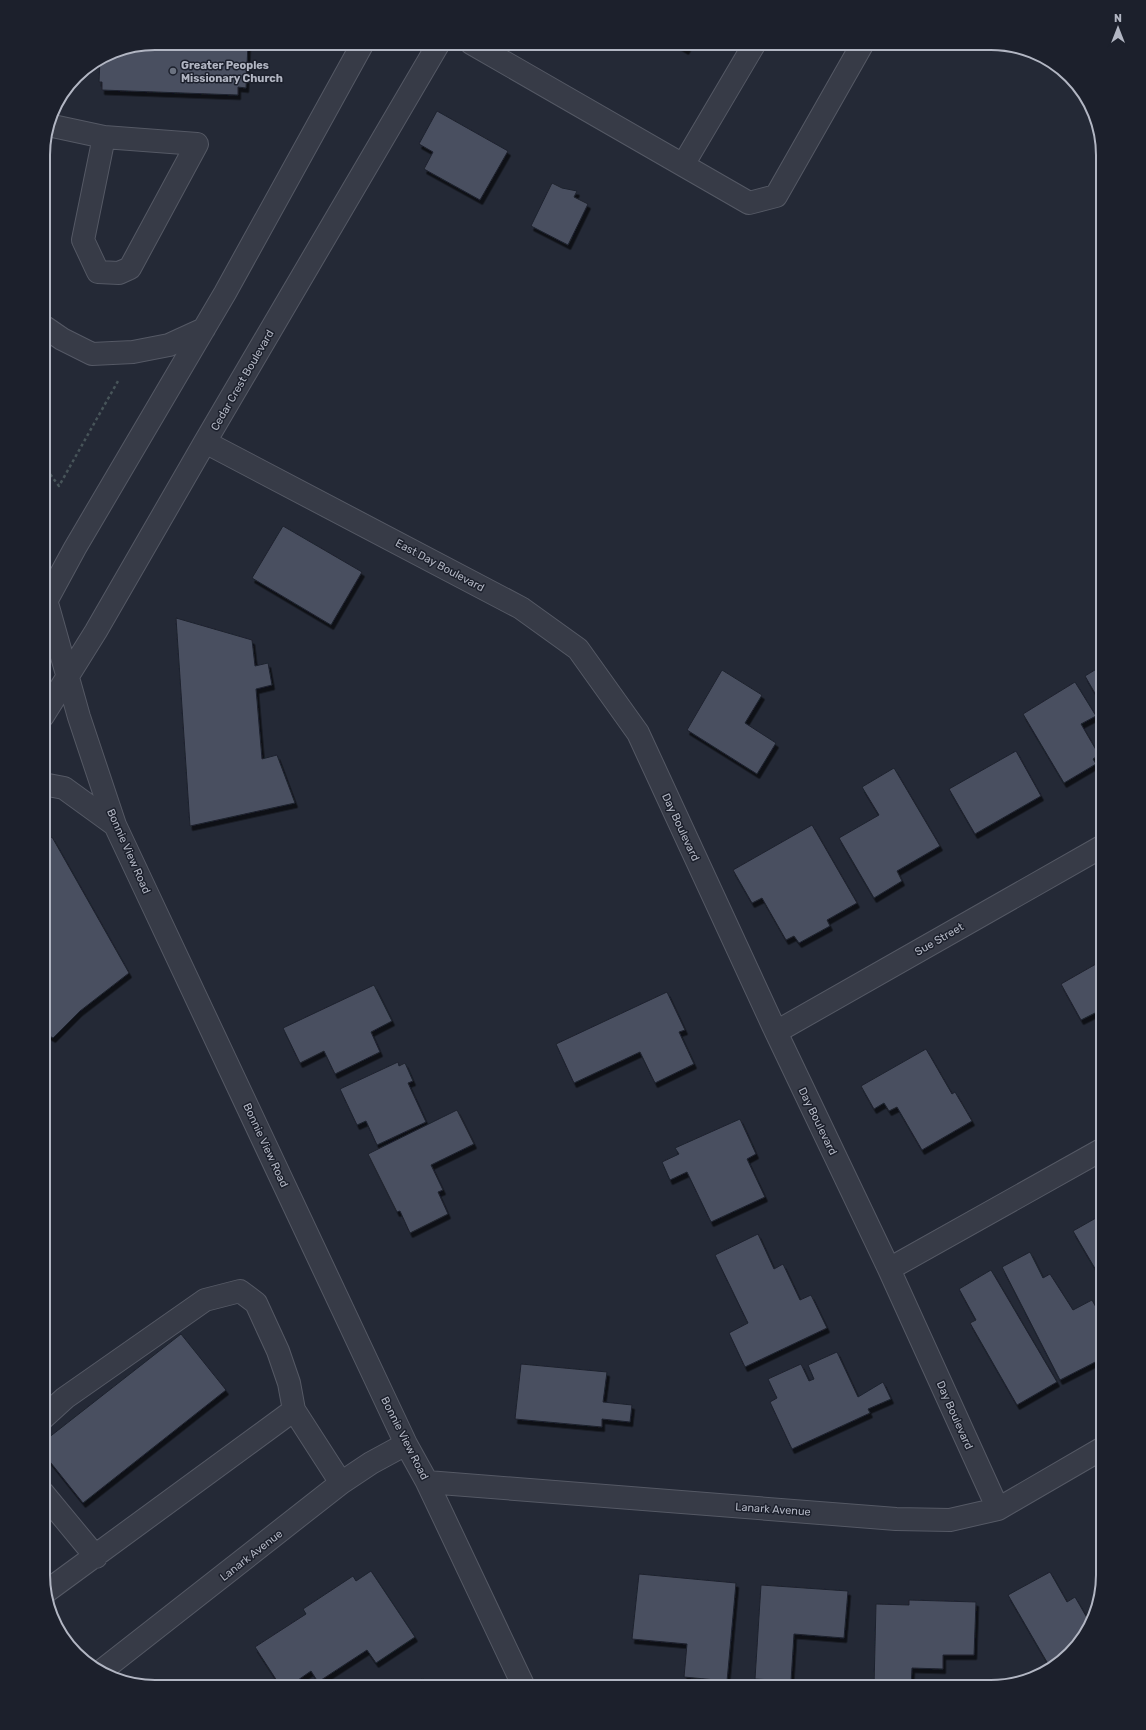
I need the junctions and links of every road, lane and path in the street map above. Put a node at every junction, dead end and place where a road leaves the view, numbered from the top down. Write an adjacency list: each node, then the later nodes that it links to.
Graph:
1 (359, 50): 9 (street)
2 (435, 50): 12 (street, Cedar Crest Boulevard)
3 (483, 50): 8 (street)
4 (751, 50): 8 (street)
5 (860, 50): 8 (street)
6 (54, 126): 7 (street)
7 (104, 137): 7 (street)
8 (683, 165)
9 (204, 329): 10 (street); 14 (street)
10 (50, 331)
11 (120, 378): 13 (path)
12 (205, 442): 16 (street, Cedar Crest Boulevard); 18 (street, East Day Boulevard)
13 (50, 474)
14 (50, 589)
15 (50, 618): 16 (street, Bonnie View Road)
16 (68, 675): 17 (street, Cedar Crest Boulevard); 20 (street, Bonnie View Road)
17 (50, 705)
18 (638, 733): 22 (street, Day Boulevard)
19 (50, 785): 20 (street)
20 (115, 825): 27 (street, Bonnie View Road)
21 (1096, 850): 22 (street, Sue Street)
22 (776, 1032): 24 (street, Day Boulevard)
23 (1096, 1153): 24 (street)
24 (889, 1269): 32 (street, Day Boulevard)
25 (294, 1410): 26 (street); 30 (street); 33 (street)
26 (50, 1412)
27 (406, 1444): 29 (street, Bonnie View Road); 30 (street, Lanark Avenue)
28 (1096, 1452): 32 (street, Lanark Avenue)
29 (427, 1482): 32 (street, Lanark Avenue); 36 (street, Bonnie View Road)
30 (341, 1483): 35 (street, Lanark Avenue)
31 (50, 1501): 33 (street)
32 (998, 1509)
33 (96, 1557): 34 (street)
34 (51, 1588)
35 (106, 1668)
36 (521, 1680)

